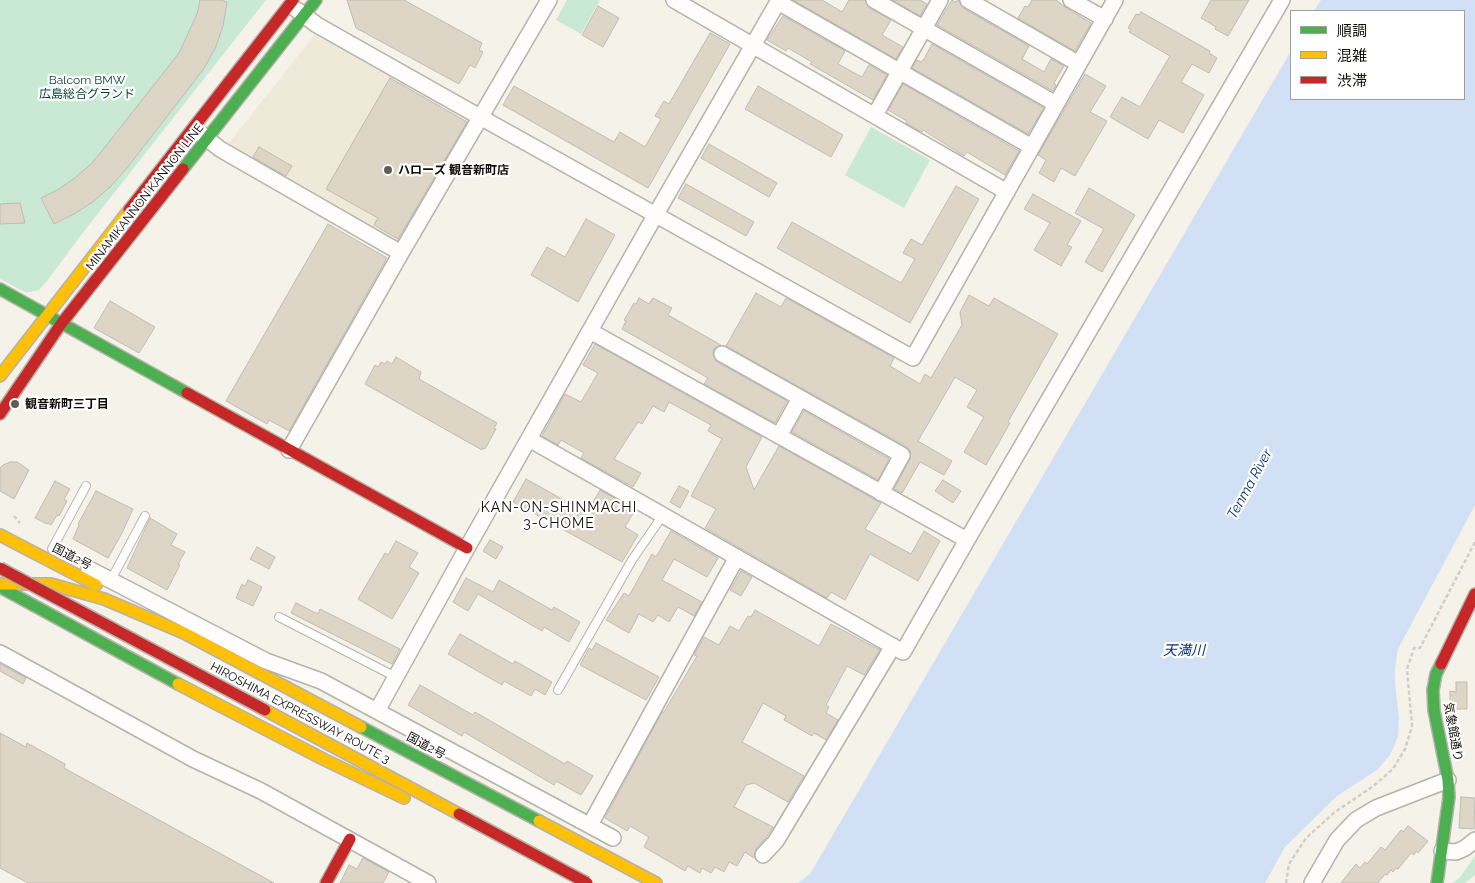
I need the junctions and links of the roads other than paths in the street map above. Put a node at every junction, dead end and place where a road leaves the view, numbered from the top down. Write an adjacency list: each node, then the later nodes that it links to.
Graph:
1 (316, 0): 12 (main road, MINAMIKANNON KANNON LINE)
2 (549, 0): 20 (street)
3 (674, 0): 15 (street)
4 (874, 0): 14 (street)
5 (940, 0): 14 (street)
6 (968, 0): 16 (street)
7 (1071, 0): 13 (street)
8 (1116, 0): 13 (street)
9 (1282, 0): 43 (street)
10 (778, 1): 15 (street); 17 (street)
11 (291, 2): 12 (street); 21 (main road, MINAMIKANNON KANNON LINE)
12 (304, 16): 20 (street); 22 (main road, MINAMIKANNON KANNON LINE)
13 (1105, 19): 16 (street)
14 (923, 29): 17 (street); 18 (street)
15 (752, 45): 19 (street); 25 (street)
16 (1079, 64): 18 (street)
17 (900, 70): 19 (street); 23 (street)
18 (1056, 104): 23 (street)
19 (875, 115): 24 (street)
20 (480, 117): 25 (street); 26 (street)
21 (193, 128): 22 (street); 28 (main road, MINAMIKANNON KANNON LINE)
22 (208, 140): 26 (street); 29 (main road, MINAMIKANNON KANNON LINE)
23 (1032, 147): 24 (street)
24 (1007, 192): 25 (street)
25 (656, 214): 30 (street)
26 (401, 253): 37 (street)
27 (0, 289): 28 (main road)
28 (47, 315): 29 (main road); 32 (main road, MINAMIKANNON KANNON LINE)
29 (61, 324): 34 (main road, MINAMIKANNON KANNON LINE); 37 (main road)
30 (590, 331): 35 (street); 36 (street)
31 (722, 354): 33 (street)
32 (0, 376)
33 (800, 398): 35 (street); 39 (street)
34 (0, 414)
35 (779, 436): 39 (street)
36 (529, 439): 40 (street); 44 (street)
37 (289, 450): 44 (main road)
38 (86, 486): 45 (lane)
39 (881, 493): 43 (street)
40 (663, 515): 47 (street); 57 (lane)
41 (145, 516): 49 (lane)
42 (0, 535): 46 (main road, 国道2号)
43 (966, 540): 54 (street)
44 (467, 548): 56 (street)
45 (52, 549): 46 (street); 49 (street)
46 (32, 552): 53 (main road, 国道2号)
47 (737, 557): 54 (street); 60 (street)
48 (0, 568): 69 (main road, HIROSHIMA EXPRESSWAY ROUTE 3, bridge)
49 (111, 580): 58 (street)
50 (0, 585): 53 (main road, 国道2号); 68 (main road, bridge)
51 (1475, 594): 59 (main road, 気象館通り)
52 (279, 617): 56 (lane)
53 (184, 633): 70 (main road, 国道2号)
54 (893, 646): 65 (street)
55 (0, 653): 62 (street)
56 (396, 677): 58 (street)
57 (558, 690)
58 (377, 711): 60 (street)
59 (1448, 780): 64 (main road, 気象館通り); 71 (street)
60 (590, 825): 61 (street)
61 (613, 838)
62 (350, 839): 66 (main road); 67 (street)
63 (1475, 840): 64 (street)
64 (1442, 851): 72 (main road, 気象館通り)
65 (763, 854)
66 (326, 883)
67 (428, 883)
68 (581, 883)
69 (587, 883)
70 (656, 883)
71 (1312, 883)
72 (1437, 883)

